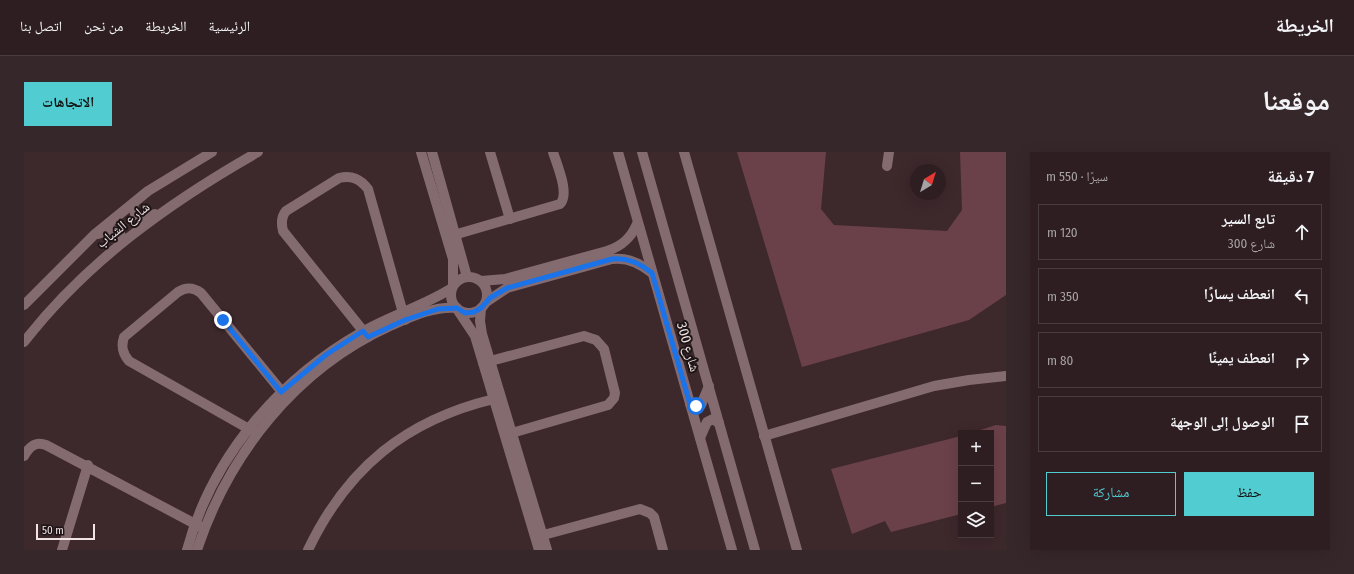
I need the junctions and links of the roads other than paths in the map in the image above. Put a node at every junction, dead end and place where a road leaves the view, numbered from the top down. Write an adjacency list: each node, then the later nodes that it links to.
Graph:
1 (212, 152): 12 (street, شارع الشباب)
2 (258, 152): 13 (street, شارع الشباب)
3 (422, 152): 17 (street)
4 (432, 152): 17 (street)
5 (490, 152): 14 (street)
6 (553, 152): 14 (street)
7 (618, 152): 15 (street, شارع 300)
8 (642, 152): 33 (street, شارع 300)
9 (684, 152): 40 (street)
10 (889, 152): 11 (street)
11 (887, 166)
12 (133, 204): 13 (street); 16 (street, شارع الشباب)
13 (161, 212): 18 (street, شارع الشباب)
14 (510, 219): 17 (street)
15 (637, 224): 19 (street); 21 (street, شارع 300)
16 (94, 235): 18 (street); 25 (street, شارع الشباب)
17 (451, 236): 22 (street); 24 (street)
18 (124, 241): 30 (street, شارع الشباب)
19 (622, 244): 20 (street); 23 (street)
20 (626, 260): 21 (street); 26 (street)
21 (652, 273): 36 (street, شارع 300)
22 (467, 277): 23 (street); 24 (street)
23 (480, 281): 26 (street)
24 (453, 287): 27 (street); 28 (street)
25 (24, 305)
26 (483, 305): 27 (street); 31 (street)
27 (457, 309): 28 (street); 31 (street)
28 (404, 316): 29 (street); 29 (street)
29 (366, 334): 34 (street)
30 (24, 342)
31 (487, 362): 35 (street); 39 (street); 39 (street)
32 (1006, 376): 40 (street)
33 (709, 386): 36 (street); 37 (street, شارع 300)
34 (284, 395): 38 (street); 38 (street)
35 (494, 399): 39 (street); 50 (street)
36 (690, 404): 41 (street, شارع 300)
37 (719, 423): 41 (street); 55 (street, شارع 300)
38 (253, 431): 44 (street); 45 (street)
39 (508, 434): 46 (street)
40 (764, 436): 56 (street)
41 (700, 438): 54 (street, شارع 300)
42 (24, 456): 43 (street)
43 (88, 466): 44 (street); 47 (street)
44 (195, 523): 45 (street); 48 (street)
45 (204, 529): 49 (street)
46 (538, 536): 51 (street); 52 (street); 53 (street)
47 (62, 550)
48 (187, 550)
49 (197, 550)
50 (308, 550)
51 (539, 550)
52 (547, 550)
53 (663, 550)
54 (732, 550)
55 (755, 550)
56 (797, 550)

